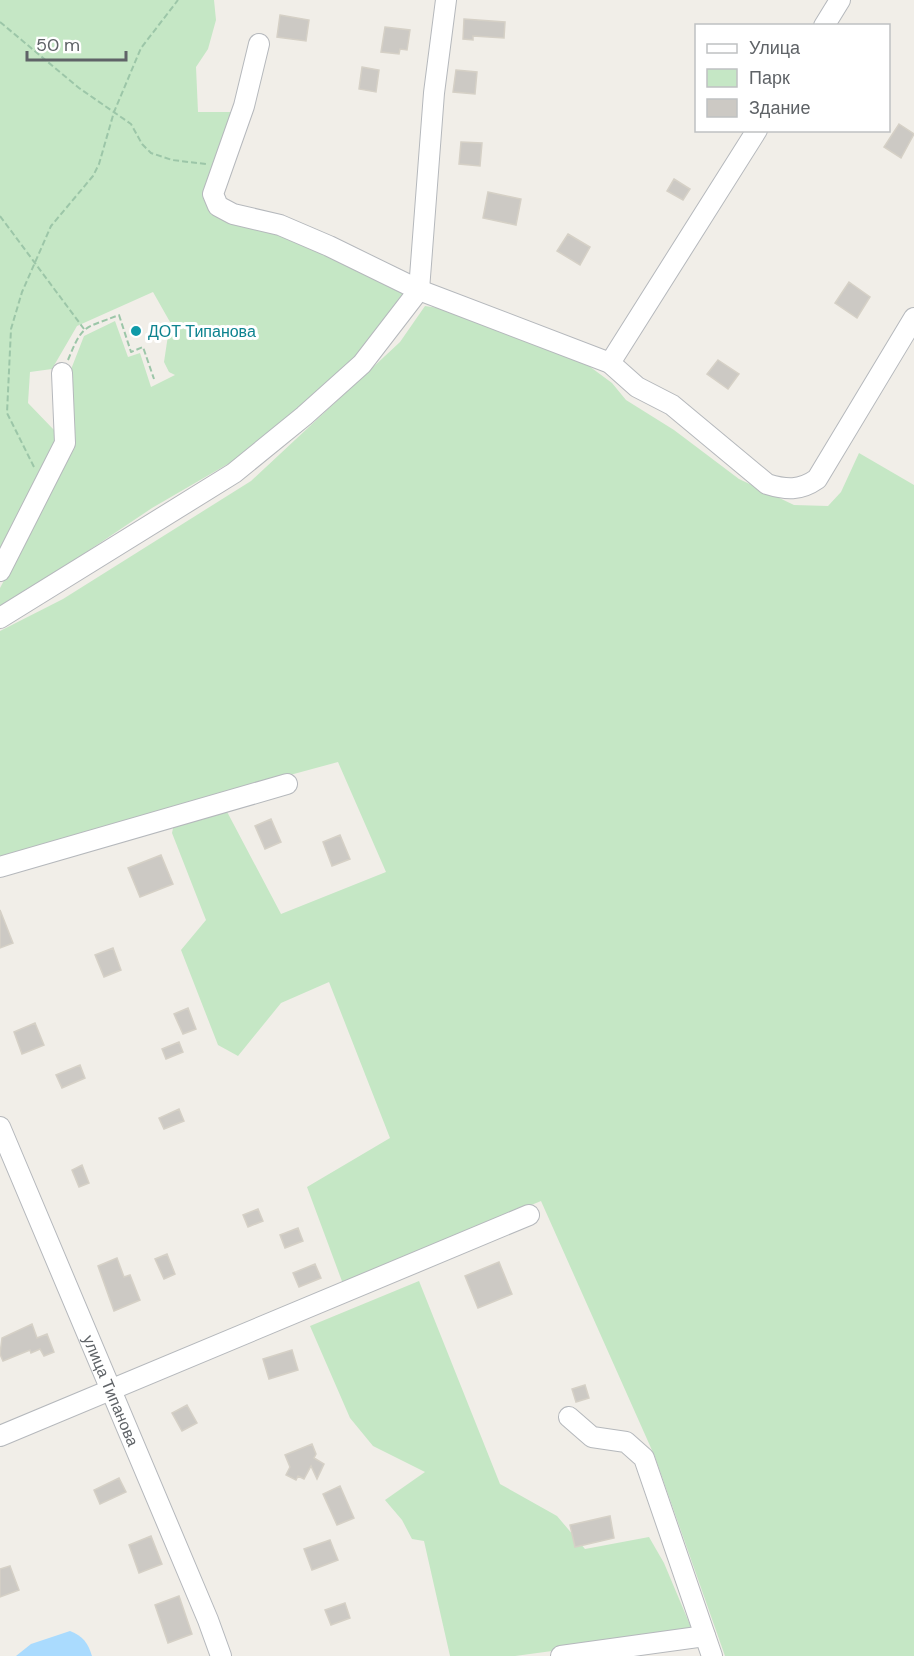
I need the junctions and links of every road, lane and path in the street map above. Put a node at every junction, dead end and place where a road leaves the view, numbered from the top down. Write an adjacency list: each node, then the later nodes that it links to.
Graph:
1 (178, 0): 7 (path)
2 (446, 0): 12 (street)
3 (840, 0): 5 (street)
4 (0, 22): 7 (path)
5 (825, 24)
6 (259, 44): 9 (street)
7 (114, 112): 9 (path); 11 (path)
8 (756, 132): 15 (street)
9 (222, 164): 12 (street)
10 (0, 216): 11 (path)
11 (36, 265): 14 (path); 18 (path)
12 (419, 290): 15 (street); 20 (street)
13 (914, 318): 15 (street)
14 (84, 329): 16 (path); 17 (path)
15 (610, 363)
16 (62, 373): 18 (street)
17 (154, 379)
18 (46, 484): 19 (street)
19 (0, 571)
20 (0, 618)
21 (287, 784): 22 (street)
22 (0, 867)
23 (0, 1127): 25 (street, улица Типанова)
24 (529, 1215): 25 (street)
25 (111, 1392): 27 (street); 29 (street, улица Типанова)
26 (569, 1417): 28 (street)
27 (0, 1436)
28 (705, 1636): 30 (street); 31 (street)
29 (221, 1656)
30 (561, 1656)
31 (712, 1656)

